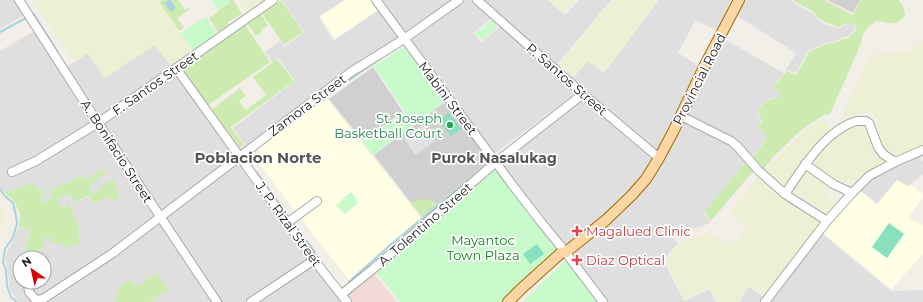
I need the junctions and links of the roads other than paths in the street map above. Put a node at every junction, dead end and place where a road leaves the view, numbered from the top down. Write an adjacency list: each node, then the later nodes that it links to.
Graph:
1 (19, 0): 11 (street, A. Bonifacio Street)
2 (273, 0): 8 (street, F. Santos Street)
3 (376, 0): 7 (street, Mabini Street)
4 (460, 0): 7 (street, Zamora Street)
5 (477, 0): 9 (street, P. Santos Street)
6 (739, 0): 10 (main road, Provincial Road)
7 (404, 39): 13 (street, Zamora Street); 15 (street, Mabini Street)
8 (176, 68): 11 (street, F. Santos Street); 13 (street, J. P. Rizal Street)
9 (583, 94): 14 (street, P. Santos Street); 15 (street, A. Tolentino Street)
10 (681, 116): 14 (main road, Provincial Road); 20 (street)
11 (98, 123): 18 (street, F. Santos Street); 22 (street, A. Bonifacio Street)
12 (923, 150): 16 (street)
13 (240, 156): 22 (street, Zamora Street); 24 (street, J. P. Rizal Street)
14 (659, 158): 25 (main road, Provincial Road)
15 (496, 162): 25 (street, Mabini Street); 29 (street, A. Tolentino Street)
16 (895, 162): 17 (street); 19 (street)
17 (805, 164): 19 (street); 20 (street)
18 (12, 172)
19 (852, 193): 23 (street)
20 (785, 194): 23 (street)
21 (317, 201): 24 (street)
22 (161, 217): 28 (street, Zamora Street); 30 (street, A. Bonifacio Street)
23 (827, 221): 35 (street)
24 (288, 223): 26 (street, J. P. Rizal Street)
25 (566, 252): 27 (main road, Provincial Road); 34 (street, Mabini Street)
26 (314, 260): 29 (street, J. P. Rizal Street); 31 (street)
27 (525, 289): 32 (main road); 33 (main road)
28 (30, 290)
29 (344, 299)
30 (217, 302)
31 (251, 302)
32 (508, 302)
33 (517, 302)
34 (604, 302)
35 (765, 302)

